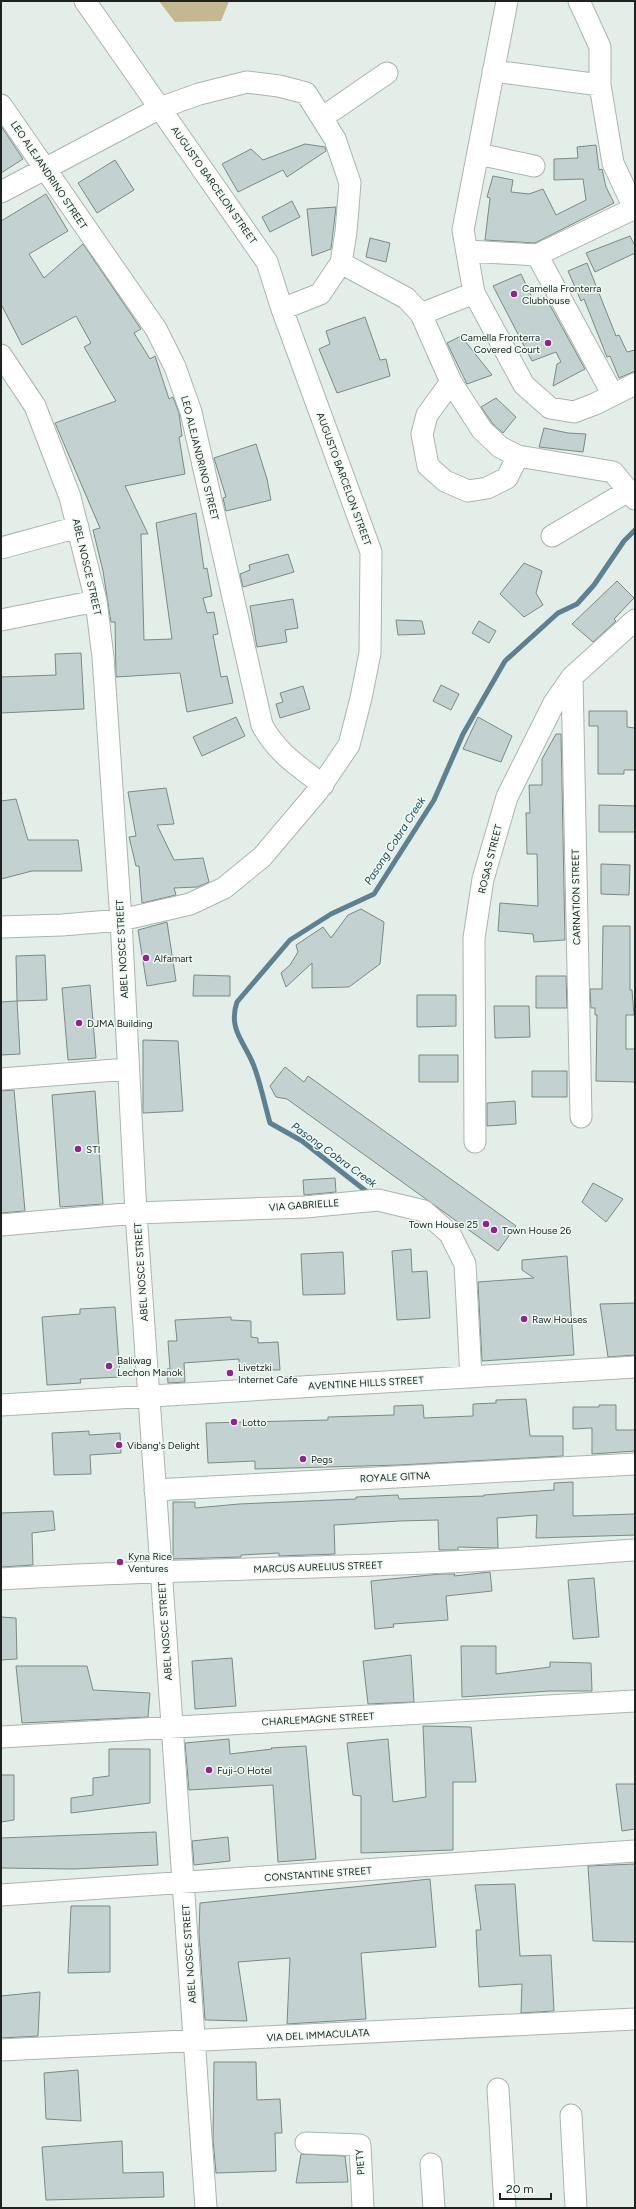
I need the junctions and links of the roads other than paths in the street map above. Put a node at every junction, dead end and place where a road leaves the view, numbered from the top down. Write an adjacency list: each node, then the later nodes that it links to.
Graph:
1 (84, 1): 8 (street, AUGUSTO BARCELON STREET)
2 (507, 1): 4 (street)
3 (579, 1): 6 (street)
4 (493, 71): 6 (street); 10 (street)
5 (388, 73): 9 (street)
6 (600, 85): 14 (street)
7 (1, 105): 12 (street, LEO ALEJANDRINO STREET)
8 (160, 108): 9 (street); 12 (street); 19 (street, AUGUSTO BARCELON STREET)
9 (323, 117): 17 (street)
10 (478, 154): 11 (street); 15 (street)
11 (534, 166)
12 (44, 169): 13 (street); 34 (street, LEO ALEJANDRINO STREET)
13 (1, 192)
14 (635, 208): 16 (street)
15 (468, 251): 16 (street); 18 (street)
16 (537, 255): 24 (street)
17 (341, 263): 19 (street); 20 (street)
18 (474, 293): 20 (street); 24 (street)
19 (282, 309): 34 (street, AUGUSTO BARCELON STREET)
20 (421, 314): 22 (street)
21 (1, 355): 27 (street, ABEL NOSCE STREET)
22 (451, 382): 25 (street); 25 (street)
23 (635, 384): 24 (street)
24 (613, 395)
25 (518, 456): 26 (street)
26 (633, 497): 28 (street)
27 (78, 527): 29 (street); 30 (street, ABEL NOSCE STREET)
28 (552, 536)
29 (1, 548)
30 (96, 601): 31 (street); 35 (street, ABEL NOSCE STREET)
31 (1, 620)
32 (635, 620): 33 (street, ROSAS STREET)
33 (572, 677): 39 (street, CARNATION STREET); 40 (street, ROSAS STREET)
34 (323, 785): 35 (street, AUGUSTO BARCELON STREET)
35 (121, 920): 36 (street, AUGUSTO BARCELON STREET); 37 (street, ABEL NOSCE STREET)
36 (1, 927)
37 (128, 1069): 38 (street); 41 (street, ABEL NOSCE STREET)
38 (1, 1079)
39 (581, 1117)
40 (475, 1142)
41 (136, 1213): 42 (street, VIA GABRIELLE); 44 (street, VIA GABRIELLE); 45 (street, ABEL NOSCE STREET)
42 (1, 1225)
43 (635, 1367): 44 (street, AVENTINE HILLS STREET)
44 (471, 1377): 45 (street, AVENTINE HILLS STREET)
45 (150, 1396): 46 (street, AVENTINE HILLS STREET); 48 (street, ABEL NOSCE STREET)
46 (1, 1405)
47 (635, 1464): 48 (street, ROYALE GITNA)
48 (155, 1490): 50 (street, ABEL NOSCE STREET)
49 (635, 1550): 50 (street, MARCUS AURELIUS STREET)
50 (161, 1573): 51 (street, MARCUS AURELIUS STREET); 53 (street, ABEL NOSCE STREET)
51 (1, 1579)
52 (635, 1701): 53 (street, CHARLEMAGNE STREET)
53 (172, 1726): 54 (street, CHARLEMAGNE STREET); 56 (street, ABEL NOSCE STREET)
54 (1, 1737)
55 (635, 1851): 56 (street, CONSTANTINE STREET)
56 (184, 1884): 57 (street, CONSTANTINE STREET); 59 (street, ABEL NOSCE STREET)
57 (1, 1895)
58 (635, 2019): 59 (street, VIA DEL IMMACULATA)
59 (195, 2041): 60 (street, VIA DEL IMMACULATA); 65 (street, ABEL NOSCE STREET)
60 (1, 2050)
61 (498, 2089): 68 (street)
62 (571, 2115): 69 (street)
63 (306, 2142): 66 (street, PIETY)
64 (431, 2164): 67 (street)
65 (206, 2208)
66 (362, 2208)
67 (434, 2208)
68 (505, 2208)
69 (576, 2208)

